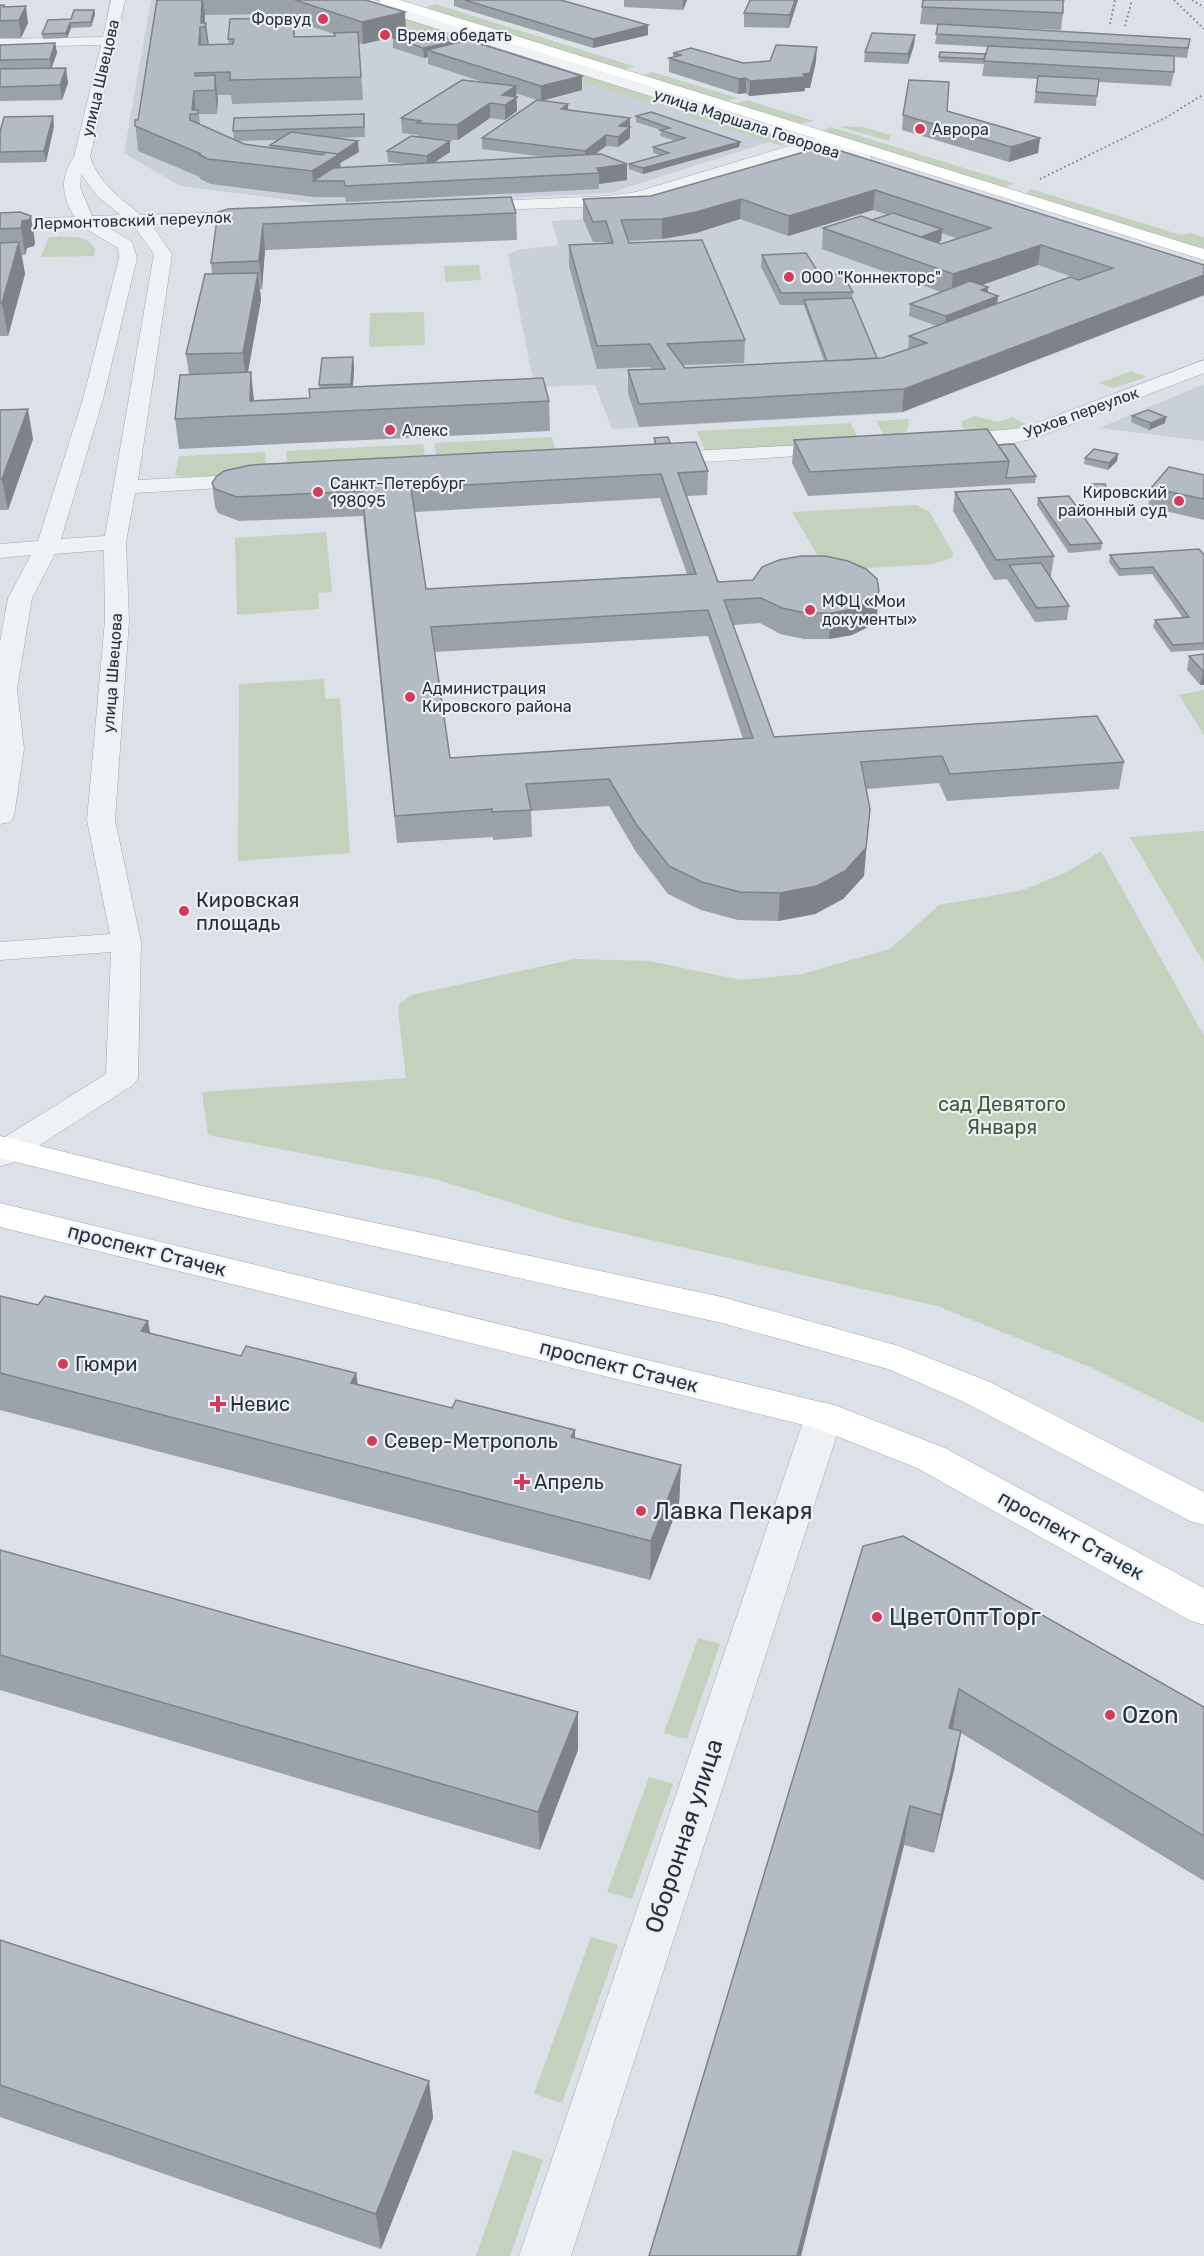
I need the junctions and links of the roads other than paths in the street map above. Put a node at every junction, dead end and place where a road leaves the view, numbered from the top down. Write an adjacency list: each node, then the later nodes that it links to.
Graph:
1 (118, 0): 4 (street, улица Швецова)
2 (360, 0): 6 (street, улица Маршала Говорова)
3 (386, 0): 6 (main road, улица Маршала Говорова)
4 (108, 41): 5 (street); 7 (street, улица Швецова)
5 (0, 43)
6 (823, 142): 8 (street); 15 (main road, улица Маршала Говорова); 16 (street, улица Маршала Говорова)
7 (82, 157): 11 (street, улица Швецова); 12 (street, улица Швецова)
8 (451, 207)
9 (277, 215): 10 (street, Лермонтовский переулок)
10 (193, 219): 11 (street, Лермонтовский переулок); 14 (street)
11 (139, 220): 12 (street, Лермонтовский переулок); 14 (street, улица Швецова)
12 (88, 222): 13 (street, Лермонтовский переулок); 24 (street)
13 (0, 224)
14 (172, 244): 22 (street, улица Швецова)
15 (1204, 255)
16 (1204, 267)
17 (1204, 366): 18 (street, Урхов переулок)
18 (932, 443)
19 (855, 448): 20 (street)
20 (636, 460)
21 (276, 479): 22 (street)
22 (126, 488): 23 (street, улица Швецова)
23 (115, 542): 24 (street); 28 (street, улица Швецова)
24 (47, 547): 25 (street); 26 (street)
25 (0, 551)
26 (2, 692): 27 (street)
27 (0, 816)
28 (126, 942): 29 (street); 30 (street, улица Швецова)
29 (0, 951)
30 (3, 1150): 33 (main road)
31 (0, 1215): 32 (main road, проспект Стачек)
32 (824, 1416): 34 (main road, проспект Стачек); 35 (street, Оборонная улица)
33 (1204, 1510)
34 (1204, 1608)
35 (545, 2256)

